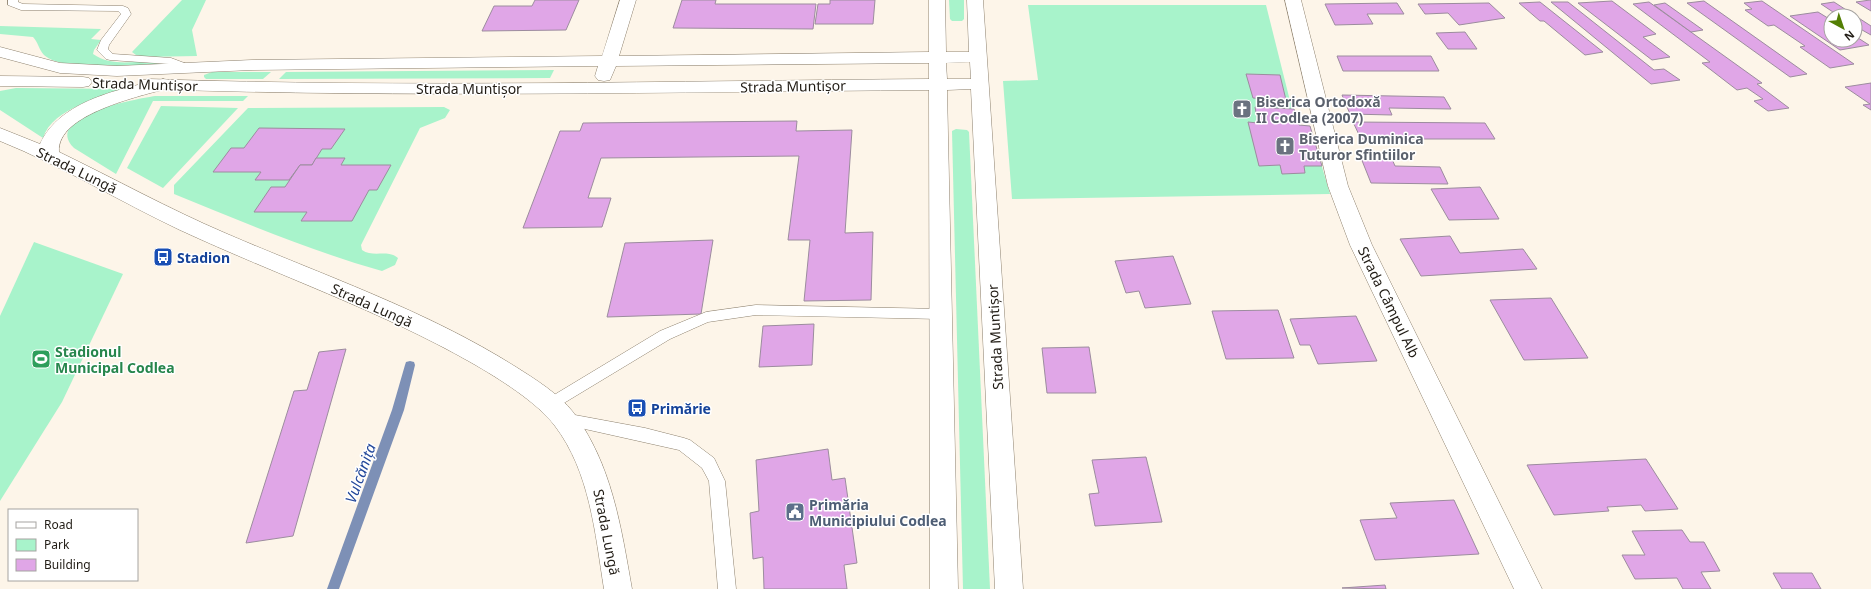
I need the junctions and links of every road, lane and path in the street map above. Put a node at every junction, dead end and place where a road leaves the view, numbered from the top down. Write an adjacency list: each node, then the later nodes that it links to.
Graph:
1 (13, 0): 10 (lane)
2 (628, 0): 9 (main road)
3 (937, 0): 7 (main road)
4 (975, 0): 8 (main road, Strada Muntișor)
5 (1293, 0): 24 (main road, Strada Câmpul Alb)
6 (0, 52): 10 (main road, Strada Muntișor)
7 (938, 58): 8 (main road, Strada Muntișor); 9 (main road, Strada Muntișor); 14 (main road)
8 (979, 58): 13 (main road, Strada Muntișor)
9 (608, 62): 10 (main road, Strada Muntișor); 15 (main road)
10 (191, 69)
11 (0, 81): 12 (main road, Strada Muntișor)
12 (163, 84): 15 (main road, Strada Muntișor); 17 (main road)
13 (981, 84): 14 (main road, Strada Muntișor); 23 (main road, Strada Muntișor)
14 (938, 85): 15 (main road, Strada Muntișor); 18 (main road)
15 (600, 88)
16 (1, 134): 17 (main road, Strada Lungă)
17 (50, 155): 19 (main road, Strada Lungă)
18 (941, 314): 19 (lane); 22 (main road)
19 (557, 412): 20 (main road, Strada Lungă); 21 (lane)
20 (618, 589)
21 (728, 589)
22 (944, 589)
23 (1009, 589)
24 (1528, 589)

